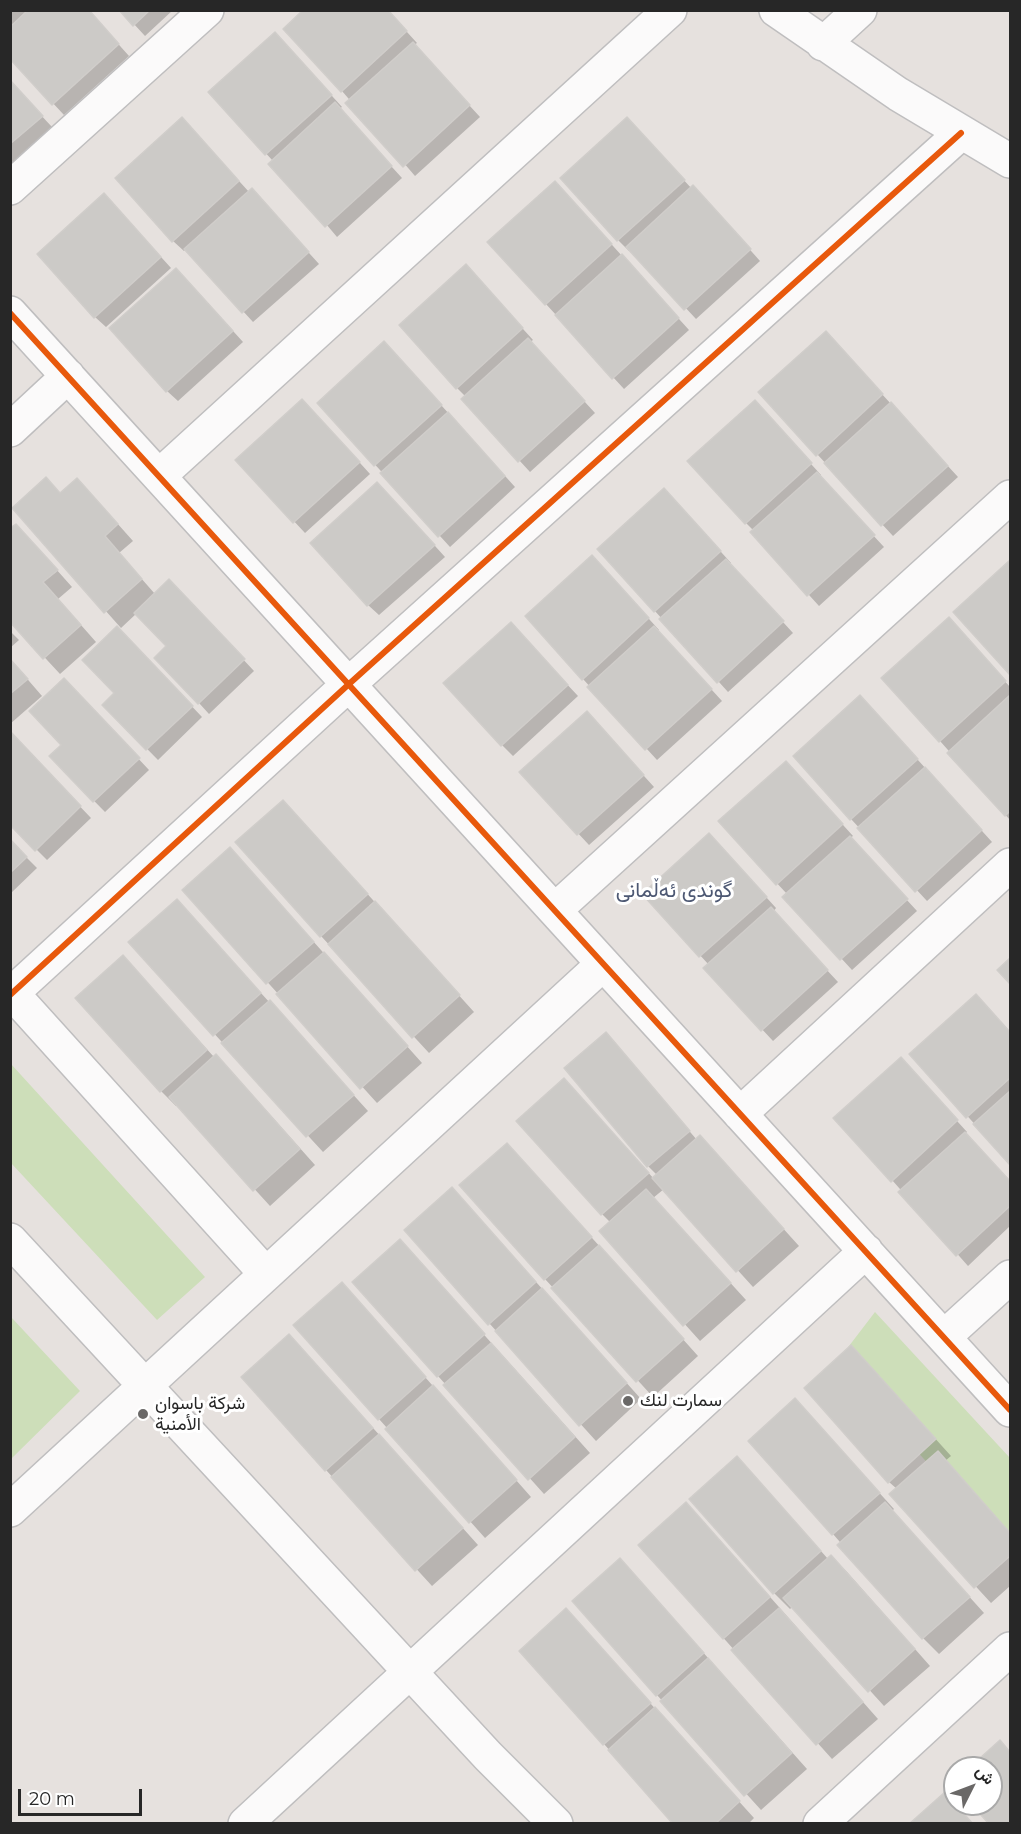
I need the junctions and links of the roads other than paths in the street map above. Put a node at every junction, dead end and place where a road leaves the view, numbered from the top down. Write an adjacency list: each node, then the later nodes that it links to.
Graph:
1 (207, 10): 8 (street)
2 (670, 10): 12 (street)
3 (776, 10): 5 (street)
4 (860, 10): 5 (street)
5 (823, 44): 6 (street)
6 (961, 133): 7 (street); 14 (street)
7 (1011, 161)
8 (10, 188)
9 (10, 313): 10 (street)
10 (68, 376): 11 (street); 12 (street)
11 (10, 430)
12 (159, 476): 14 (street)
13 (1011, 497): 16 (street)
14 (349, 684): 16 (street); 18 (street)
15 (1011, 865): 19 (street)
16 (555, 910): 17 (street)
17 (603, 964): 19 (street); 22 (street)
18 (11, 994): 22 (street)
19 (740, 1114): 21 (street)
20 (10, 1240): 25 (street)
21 (866, 1251): 24 (street); 29 (street)
22 (267, 1274): 25 (street)
23 (1011, 1277): 24 (street)
24 (944, 1337): 26 (street)
25 (145, 1386): 27 (street); 29 (street)
26 (1011, 1410)
27 (10, 1510)
28 (1011, 1649): 34 (street)
29 (409, 1671): 30 (street); 31 (street)
30 (488, 1756): 32 (street); 33 (street)
31 (245, 1824)
32 (539, 1824)
33 (556, 1824)
34 (820, 1824)

